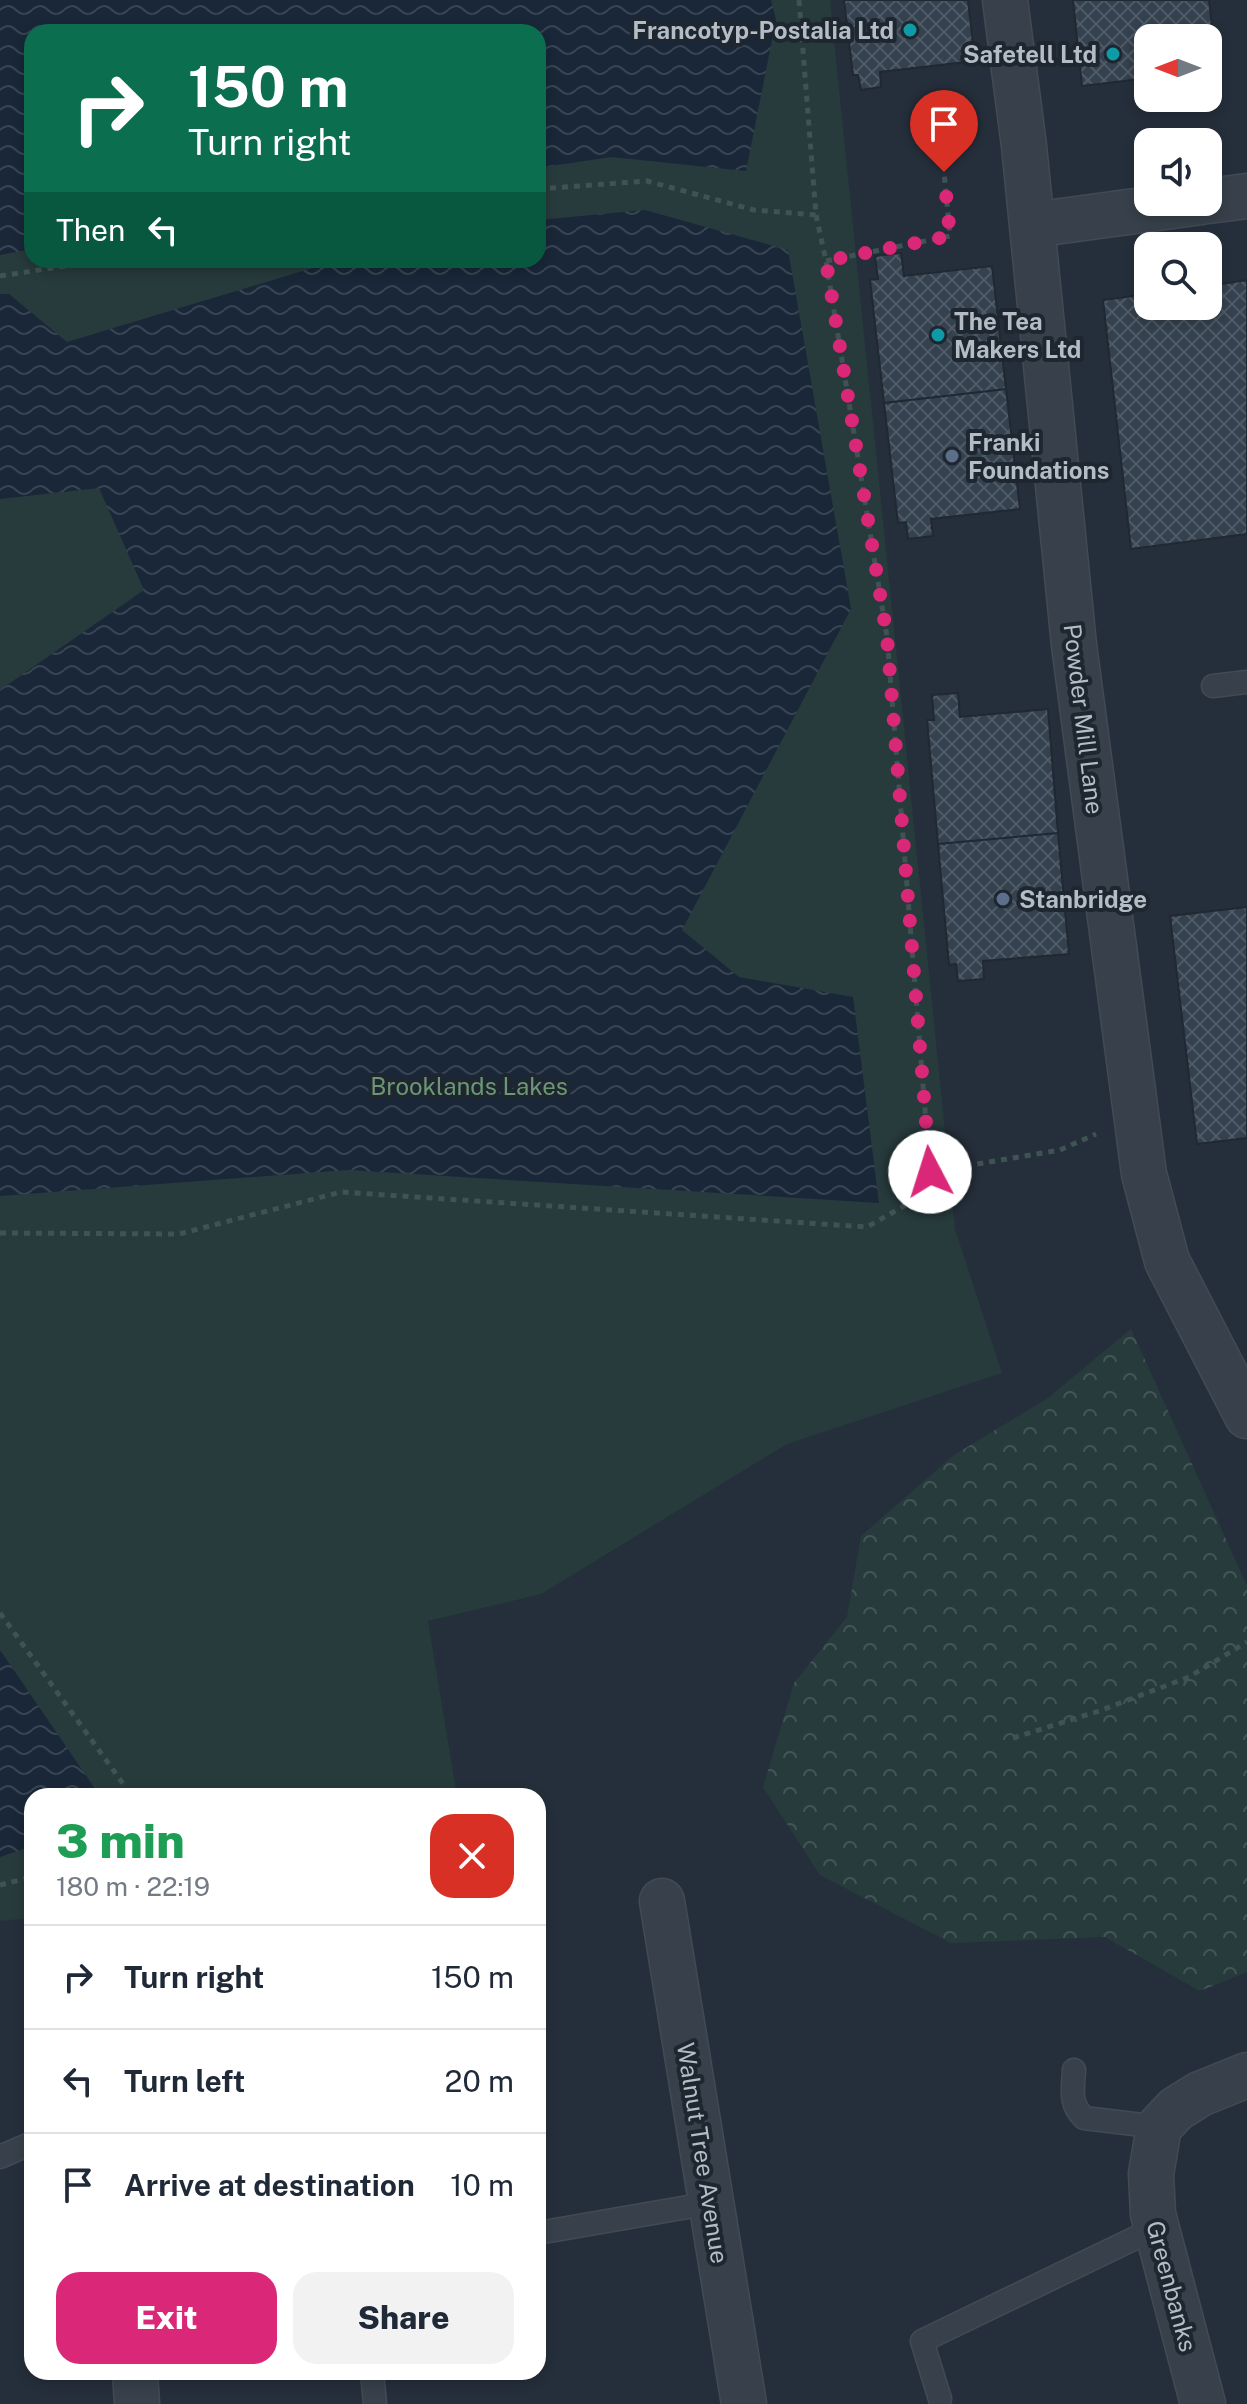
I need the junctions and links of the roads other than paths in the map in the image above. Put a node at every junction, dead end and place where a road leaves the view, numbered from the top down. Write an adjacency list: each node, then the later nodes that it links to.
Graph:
1 (1005, 0): 5 (street, Powder Mill Lane)
2 (1247, 196): 3 (street)
3 (1222, 199)
4 (1134, 211): 5 (street)
5 (1032, 225): 8 (street, Powder Mill Lane)
6 (1247, 682): 7 (lane)
7 (1213, 686)
8 (1247, 1416)
9 (662, 1901): 15 (street, Walnut Tree Avenue)
10 (1074, 2070): 12 (lane)
11 (1247, 2075): 12 (street)
12 (1159, 2127): 16 (street, Greenbanks)
13 (24, 2146): 14 (lane)
14 (0, 2157)
15 (711, 2203): 17 (lane); 23 (street, Walnut Tree Avenue)
16 (1156, 2228): 20 (lane); 24 (street, Greenbanks)
17 (546, 2232)
18 (136, 2380): 21 (street)
19 (373, 2380): 22 (lane)
20 (940, 2399)
21 (137, 2404)
22 (375, 2404)
23 (744, 2404)
24 (1203, 2404)

